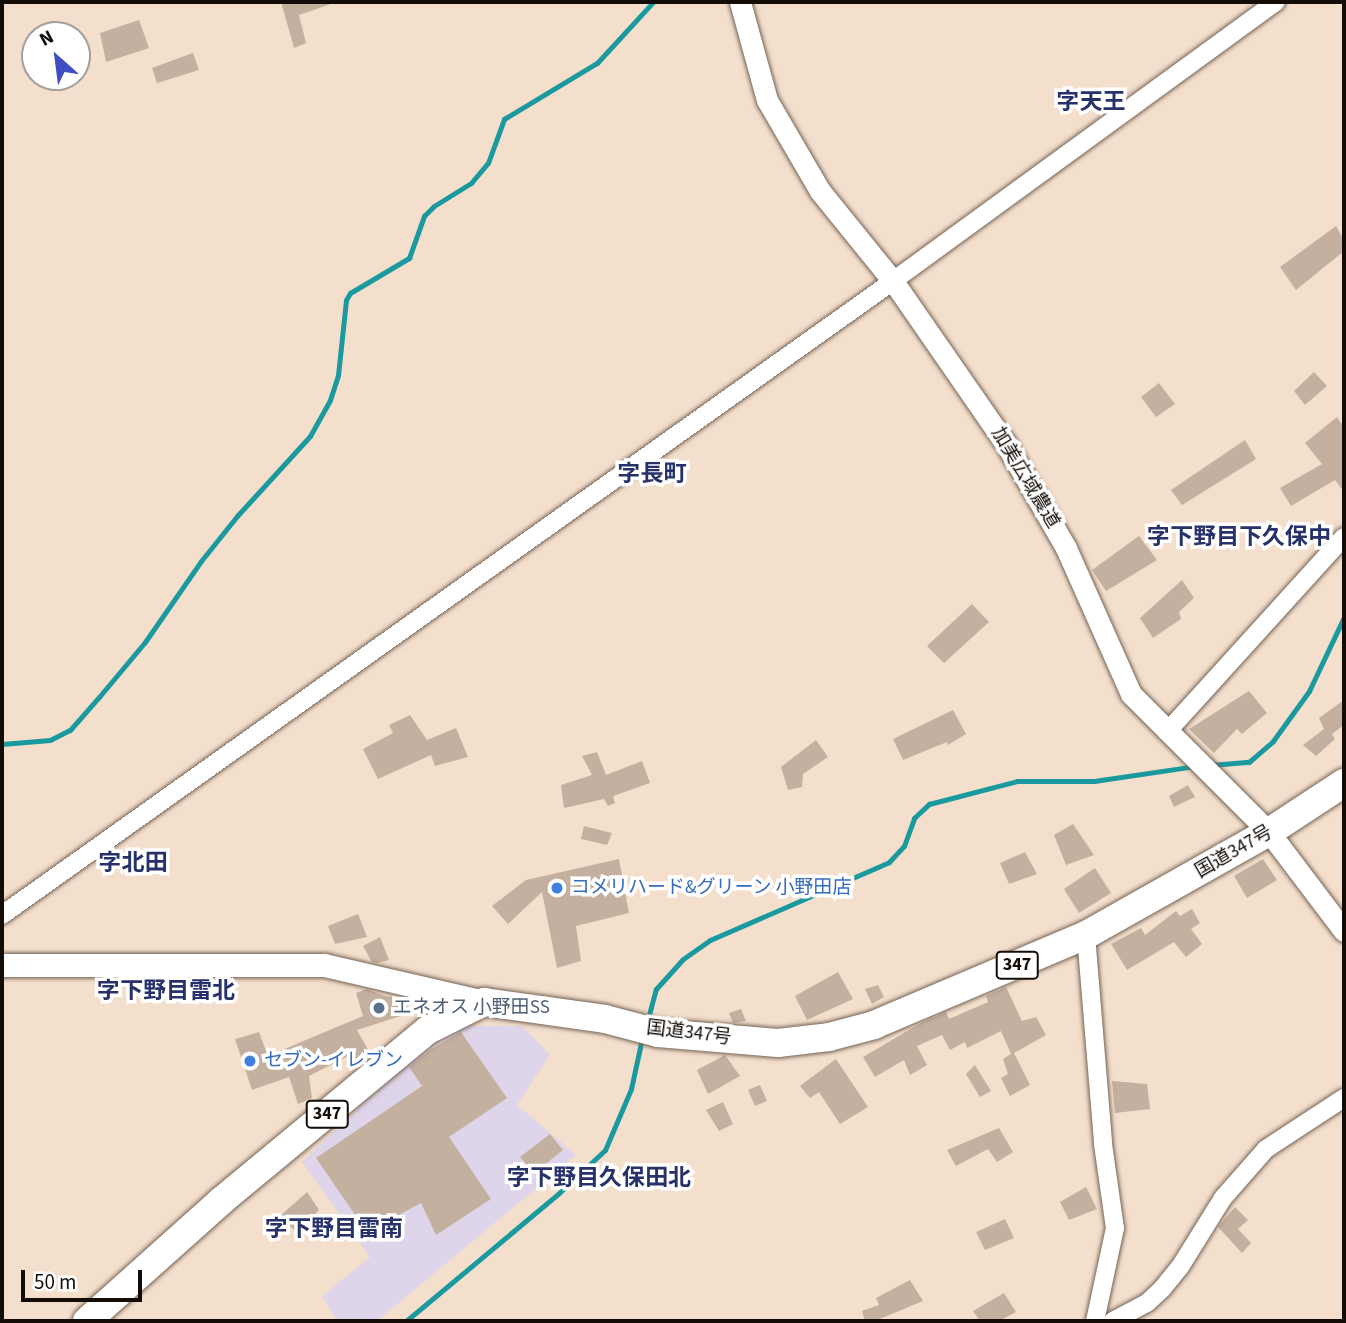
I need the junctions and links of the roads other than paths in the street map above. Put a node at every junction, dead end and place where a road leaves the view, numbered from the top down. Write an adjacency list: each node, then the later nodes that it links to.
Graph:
1 (740, 2): 3 (street, 加美広域農道)
2 (1276, 2): 3 (street)
3 (893, 281): 5 (street, 加美広域農道); 8 (street)
4 (1344, 537): 5 (street)
5 (1167, 732): 7 (street, 加美広域農道)
6 (1344, 783): 7 (highway, 国道347号 / 347)
7 (1269, 832): 9 (street, 加美広域農道); 10 (highway, 国道347号 / 347)
8 (2, 915)
9 (1344, 931)
10 (1086, 935): 12 (highway, 国道347号 / 347); 15 (street)
11 (2, 965): 12 (main road)
12 (484, 1002): 14 (highway, 347)
13 (1344, 1098): 16 (street)
14 (87, 1321)
15 (1095, 1321)
16 (1113, 1321)

